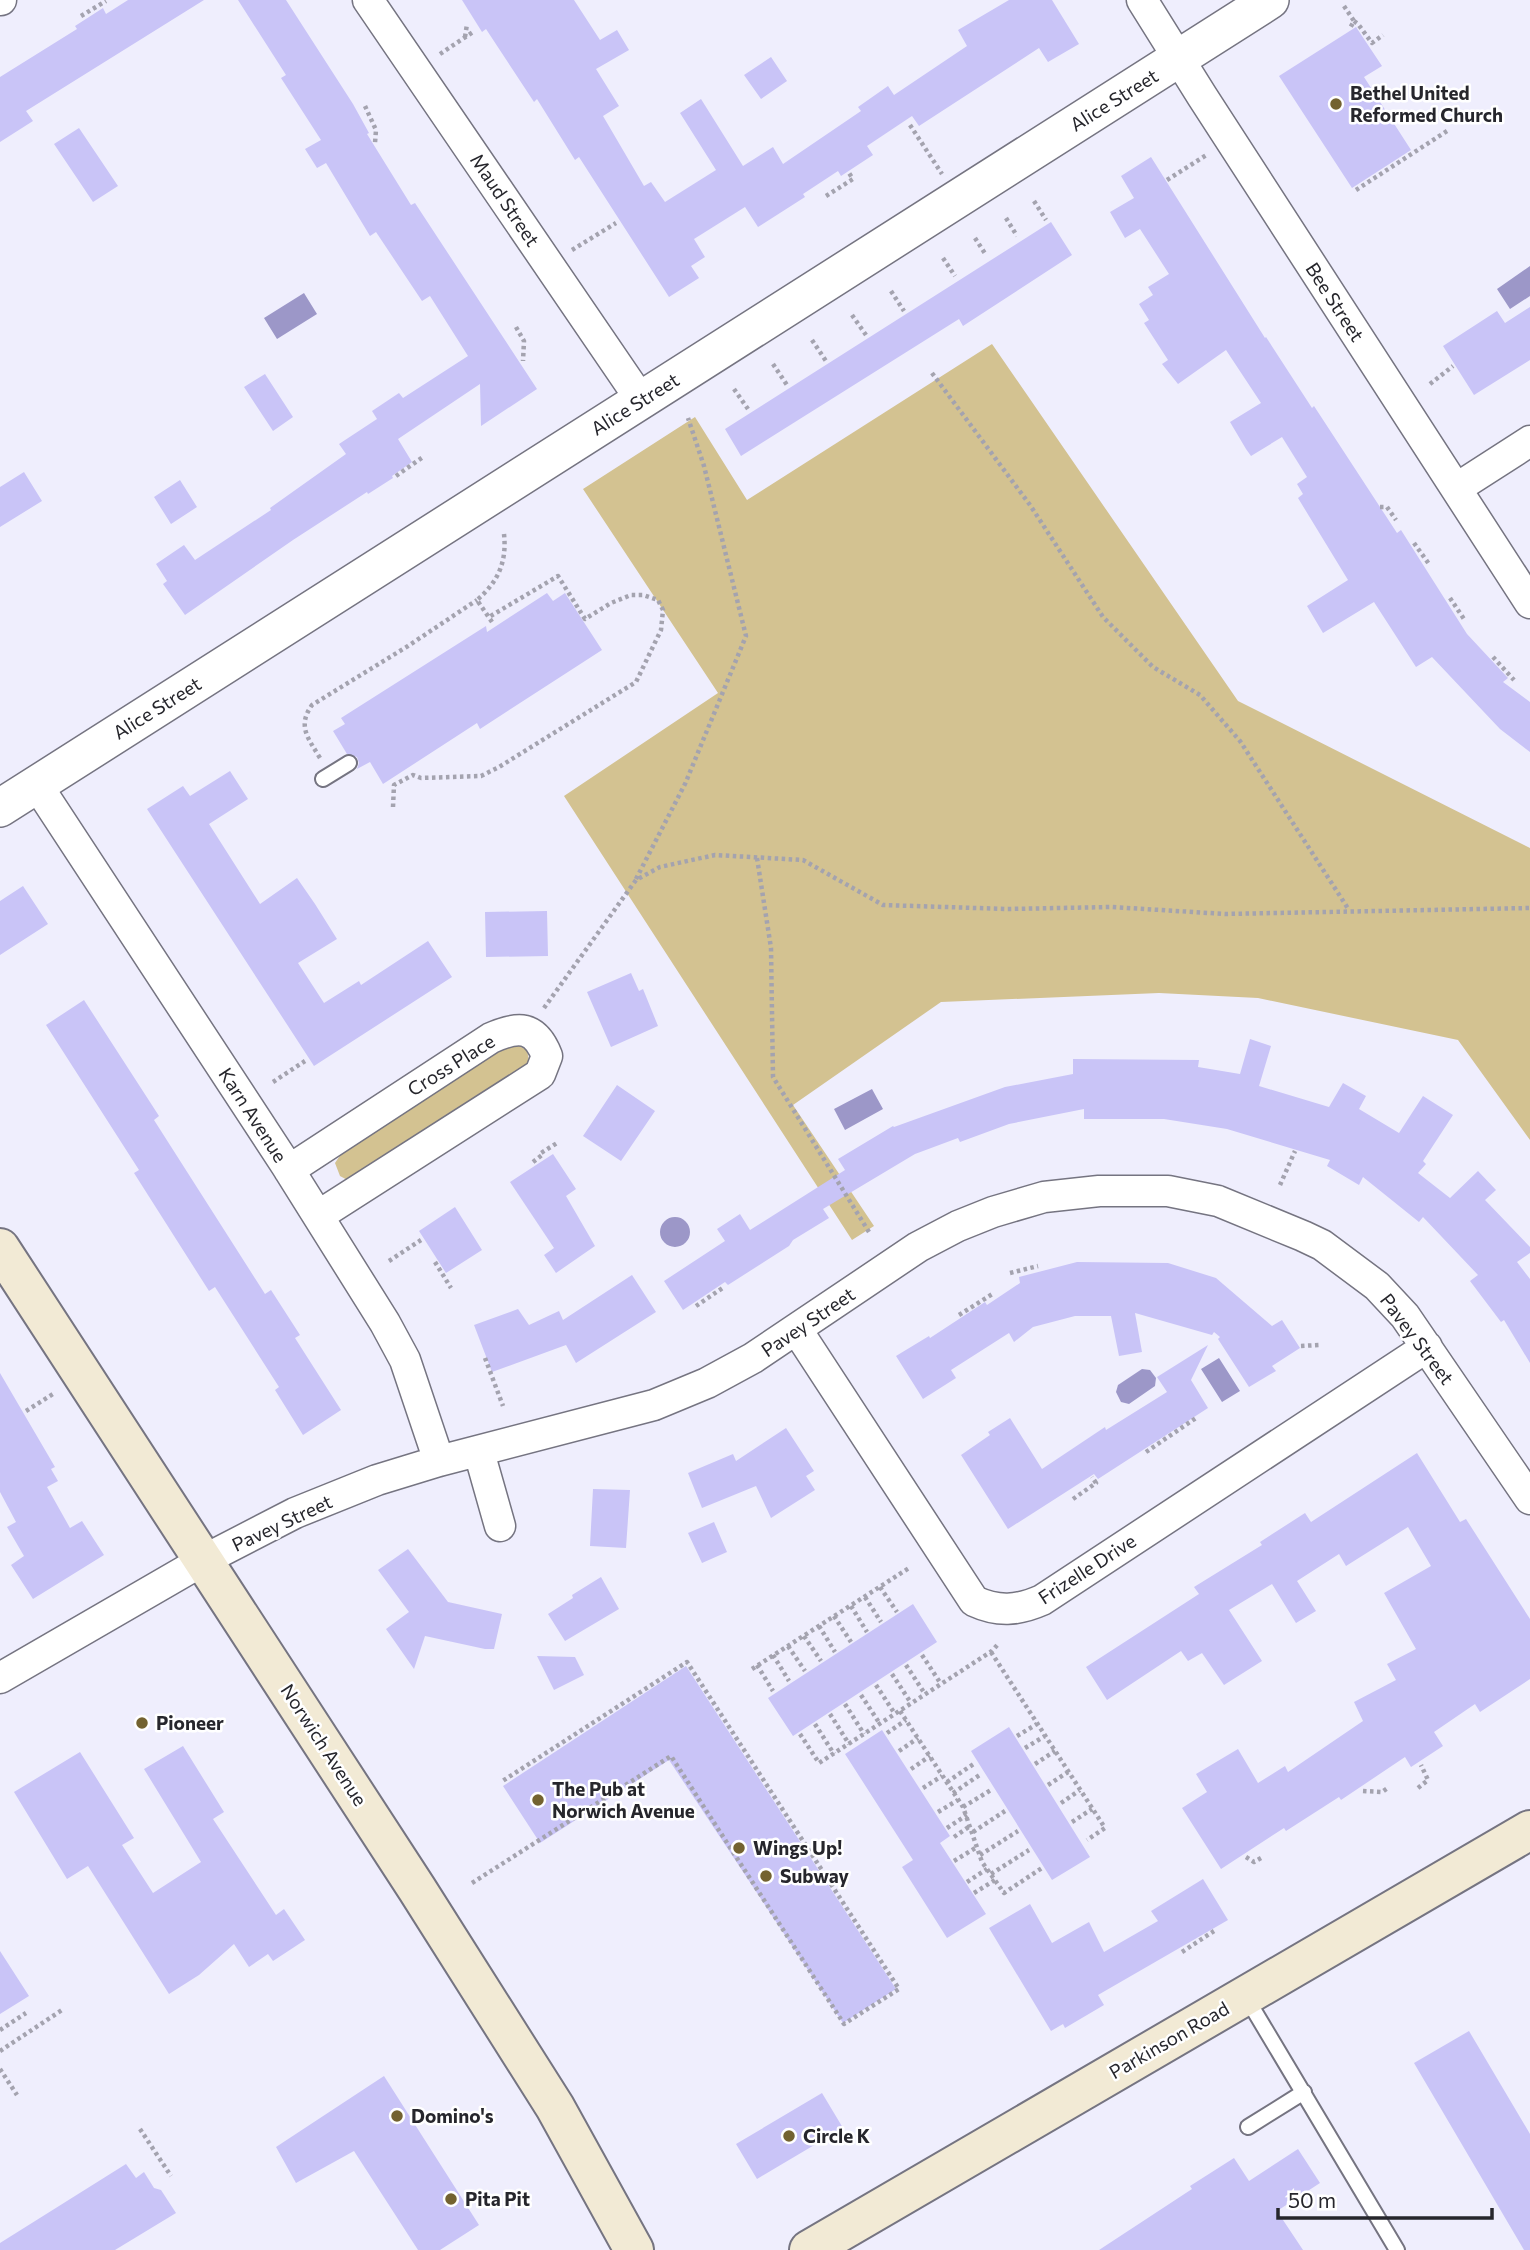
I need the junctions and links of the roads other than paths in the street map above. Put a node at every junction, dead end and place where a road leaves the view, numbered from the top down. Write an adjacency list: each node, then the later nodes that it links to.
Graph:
1 (368, 0): 5 (street, Maud Street)
2 (1142, 0): 4 (street, Bee Street)
3 (1270, 0): 4 (street, Alice Street)
4 (1180, 58): 5 (street, Alice Street); 7 (street, Bee Street)
5 (641, 400): 11 (street, Alice Street)
6 (1530, 442): 7 (street)
7 (1457, 488): 8 (street, Bee Street)
8 (1530, 603)
9 (349, 763): 10 (lane)
10 (326, 777)
11 (37, 785): 12 (street, Alice Street); 13 (street, Karn Avenue)
12 (0, 808)
13 (289, 1170): 14 (street, Karn Avenue); 14 (street, Cross Place)
14 (318, 1216): 19 (street, Karn Avenue)
15 (0, 1248): 22 (main road, Norwich Avenue)
16 (797, 1330): 17 (street, Pavey Street); 17 (street, Frizelle Drive); 18 (street, Pavey Street)
17 (1427, 1347): 20 (street, Pavey Street)
18 (479, 1452): 19 (street, Pavey Street); 21 (street)
19 (439, 1461): 22 (street, Pavey Street)
20 (1530, 1499)
21 (500, 1526)
22 (204, 1560): 23 (street, Pavey Street); 28 (main road, Norwich Avenue)
23 (0, 1678)
24 (1530, 1830): 25 (main road, Parkinson Road)
25 (1245, 1996): 26 (lane); 29 (main road, Parkinson Road)
26 (1304, 2092): 27 (lane); 30 (lane)
27 (1248, 2127)
28 (634, 2250)
29 (809, 2250)
30 (1397, 2250)

